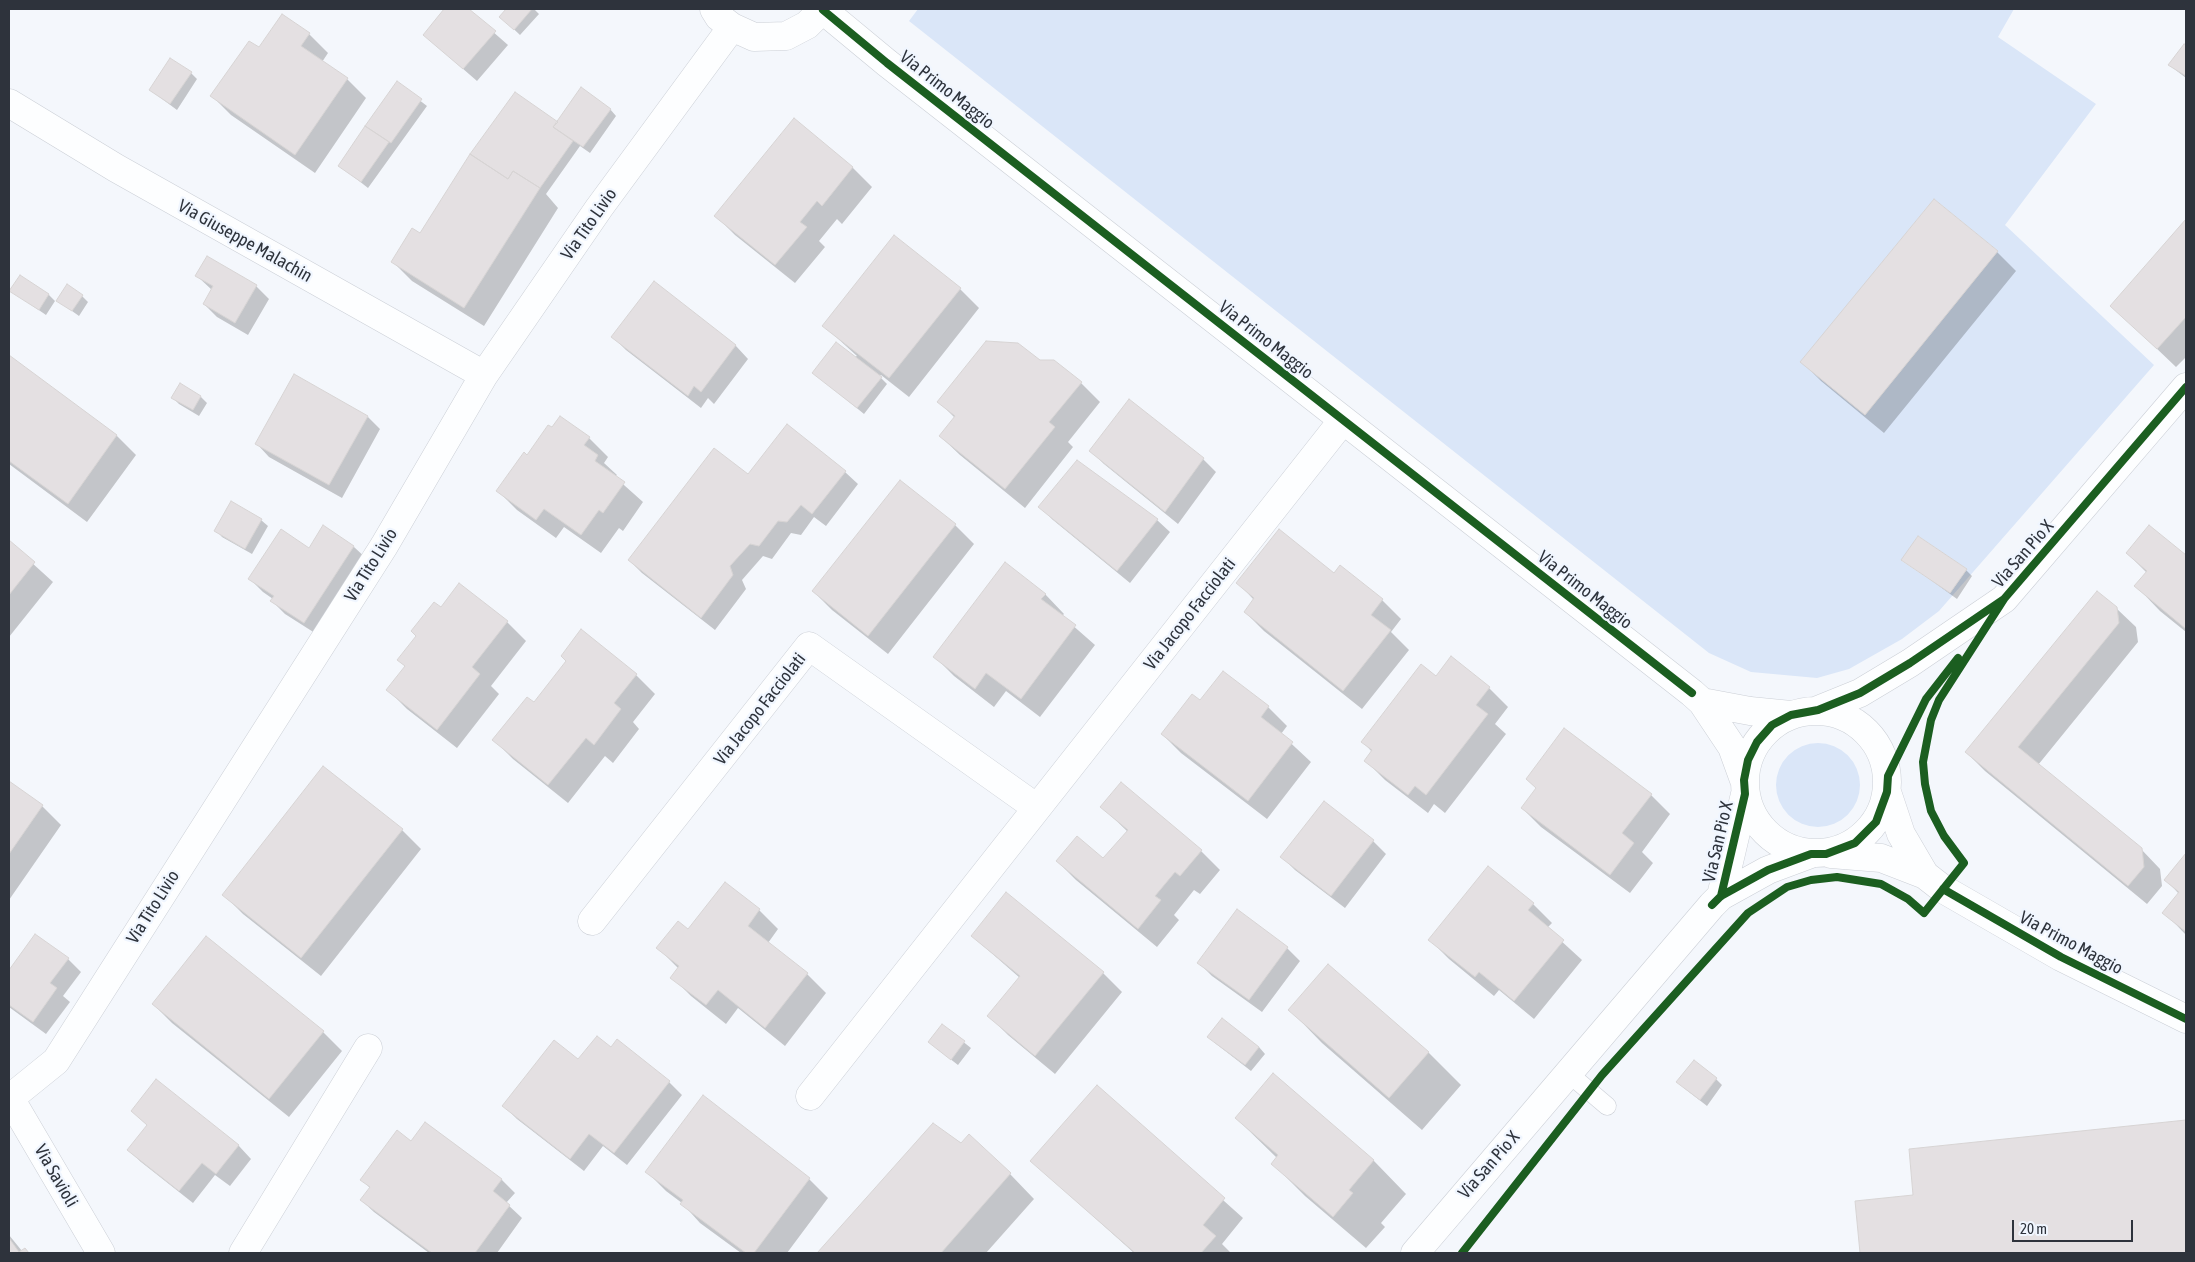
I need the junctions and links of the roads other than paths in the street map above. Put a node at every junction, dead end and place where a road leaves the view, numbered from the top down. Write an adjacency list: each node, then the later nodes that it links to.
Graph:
1 (823, 9): 2 (street, Via Primo Maggio); 6 (street, Via Primo Maggio)
2 (723, 18): 4 (street, Via Tito Livio)
3 (9, 103): 4 (street, Via Giuseppe Malachin)
4 (484, 375): 21 (street, Via Tito Livio)
5 (2186, 387): 8 (street, Via San Pio X)
6 (1343, 420): 7 (street, Via Primo Maggio); 12 (street, Via Jacopo Facciolati)
7 (1702, 702): 9 (street, Via Primo Maggio); 10 (street, Via Primo Maggio)
8 (1818, 710): 9 (street, Via Primo Maggio); 11 (street, Via Primo Maggio)
9 (1791, 715): 10 (street, Via Primo Maggio)
10 (1744, 787): 13 (street, Via Primo Maggio); 15 (street, Via San Pio X)
11 (1887, 792): 13 (street, Via Primo Maggio); 14 (street, Via Primo Maggio)
12 (1037, 808): 16 (street, Via Jacopo Facciolati); 20 (street, Via Jacopo Facciolati)
13 (1818, 854): 14 (street, Via Primo Maggio); 15 (street, Via San Pio X)
14 (1925, 875): 17 (street, Via Primo Maggio)
15 (1721, 896): 19 (street, Via San Pio X)
16 (592, 921)
17 (2186, 1019)
18 (368, 1048): 24 (street)
19 (1568, 1073): 22 (lane); 25 (street, Via San Pio X)
20 (810, 1096)
21 (10, 1098): 23 (street, Via Savioli)
22 (1607, 1106)
23 (101, 1253)
24 (243, 1253)
25 (1415, 1253)

